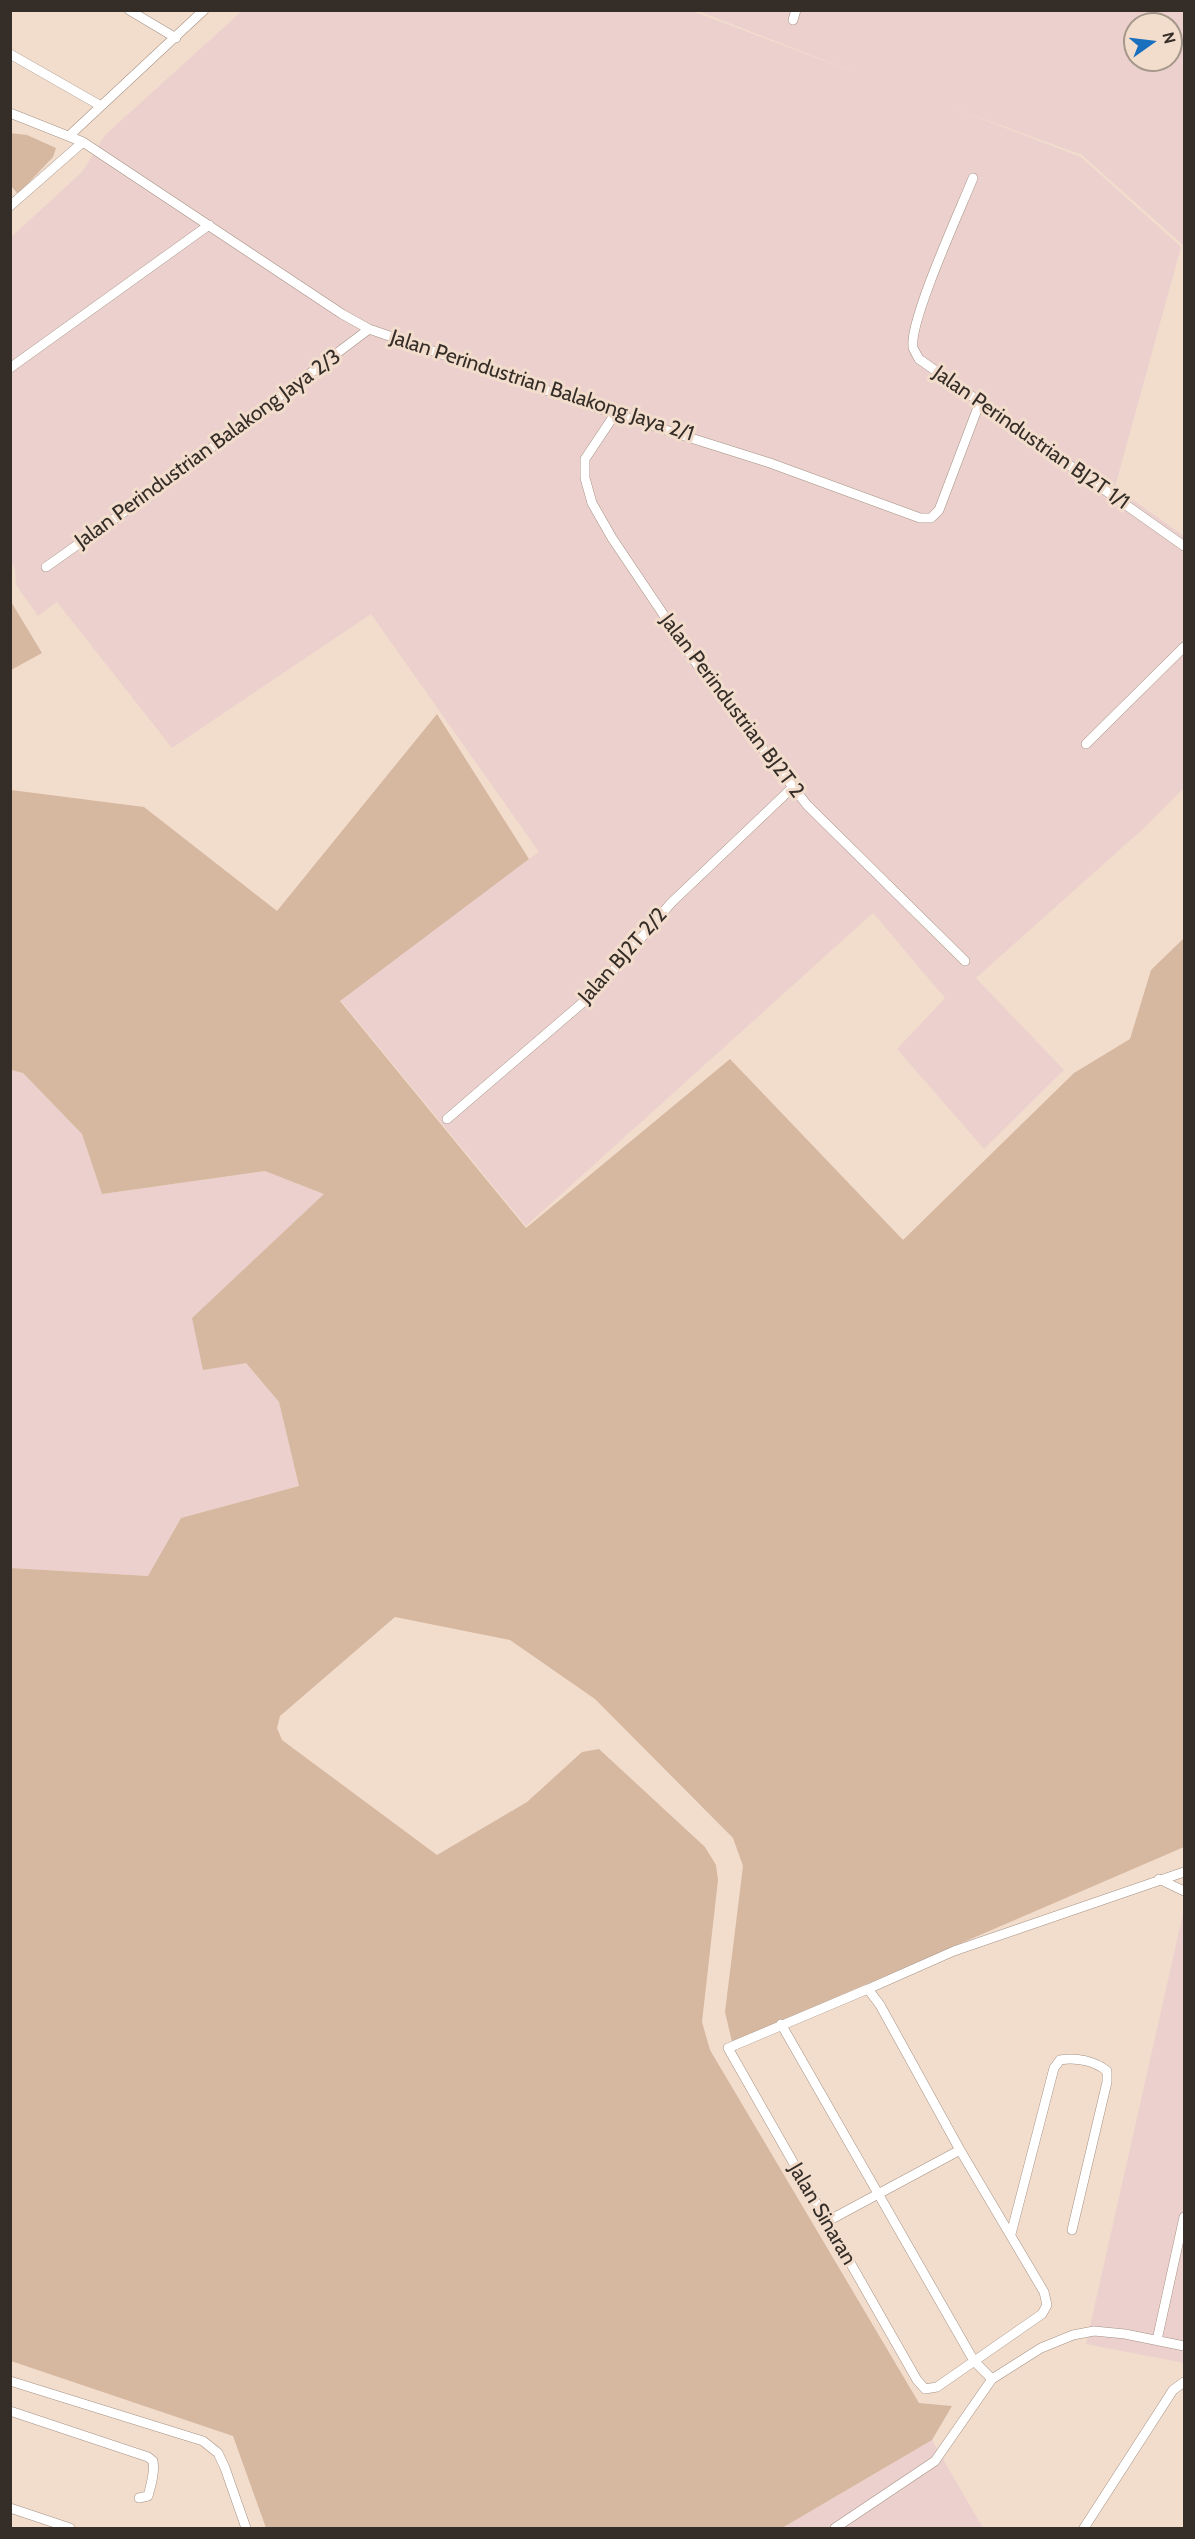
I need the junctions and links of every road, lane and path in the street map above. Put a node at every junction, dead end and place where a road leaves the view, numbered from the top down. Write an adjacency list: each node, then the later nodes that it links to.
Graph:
1 (129, 10): 3 (street)
2 (204, 10): 3 (street)
3 (176, 38): 5 (street)
4 (10, 54): 5 (street)
5 (101, 106): 7 (street)
6 (10, 113): 7 (street, Jalan Perindustrian Balakong Jaya 2/1)
7 (70, 135): 8 (street, Jalan Perindustrian Balakong Jaya 2/1)
8 (83, 142): 10 (street); 11 (street, Jalan Perindustrian Balakong Jaya 2/1)
9 (973, 178): 14 (street, Jalan Perindustrian BJ2T 1/1)
10 (10, 206)
11 (209, 225): 12 (street, Jalan Perindustrian Balakong Jaya 2/1); 13 (street)
12 (369, 329): 15 (street, Jalan Perindustrian Balakong Jaya 2/1); 17 (street, Jalan Perindustrian Balakong Jaya 2/3)
13 (10, 368)
14 (980, 402): 15 (street, Jalan Perindustrian Balakong Jaya 2/1); 16 (street, Jalan Perindustrian BJ2T 1/1)
15 (615, 414): 20 (street, Jalan Perindustrian BJ2T 2)
16 (1185, 546)
17 (46, 567)
18 (1185, 647): 19 (street)
19 (1086, 744)
20 (793, 787): 21 (street, Jalan Perindustrian BJ2T 2); 22 (street, Jalan BJ2T 2/2)
21 (965, 961)
22 (447, 1119)
23 (1185, 1872): 24 (street)
24 (1159, 1879): 25 (street); 26 (street)
25 (1185, 1891)
26 (868, 1989): 27 (street); 28 (street)
27 (781, 2024): 29 (street); 31 (street, Jalan Sinaran)
28 (960, 2150): 29 (street); 33 (street)
29 (880, 2194): 31 (street); 36 (street)
30 (1185, 2217): 34 (street)
31 (826, 2222): 36 (street, Jalan Sinaran)
32 (1072, 2230): 33 (street)
33 (1011, 2234): 36 (street)
34 (1157, 2340): 35 (street); 37 (street)
35 (1185, 2346)
36 (974, 2361): 37 (street)
37 (992, 2379): 45 (street)
38 (10, 2381): 43 (street)
39 (1185, 2382): 46 (street)
40 (10, 2411): 41 (street)
41 (139, 2498)
42 (10, 2508): 44 (street)
43 (244, 2527)
44 (70, 2529)
45 (835, 2529)
46 (1084, 2529)

